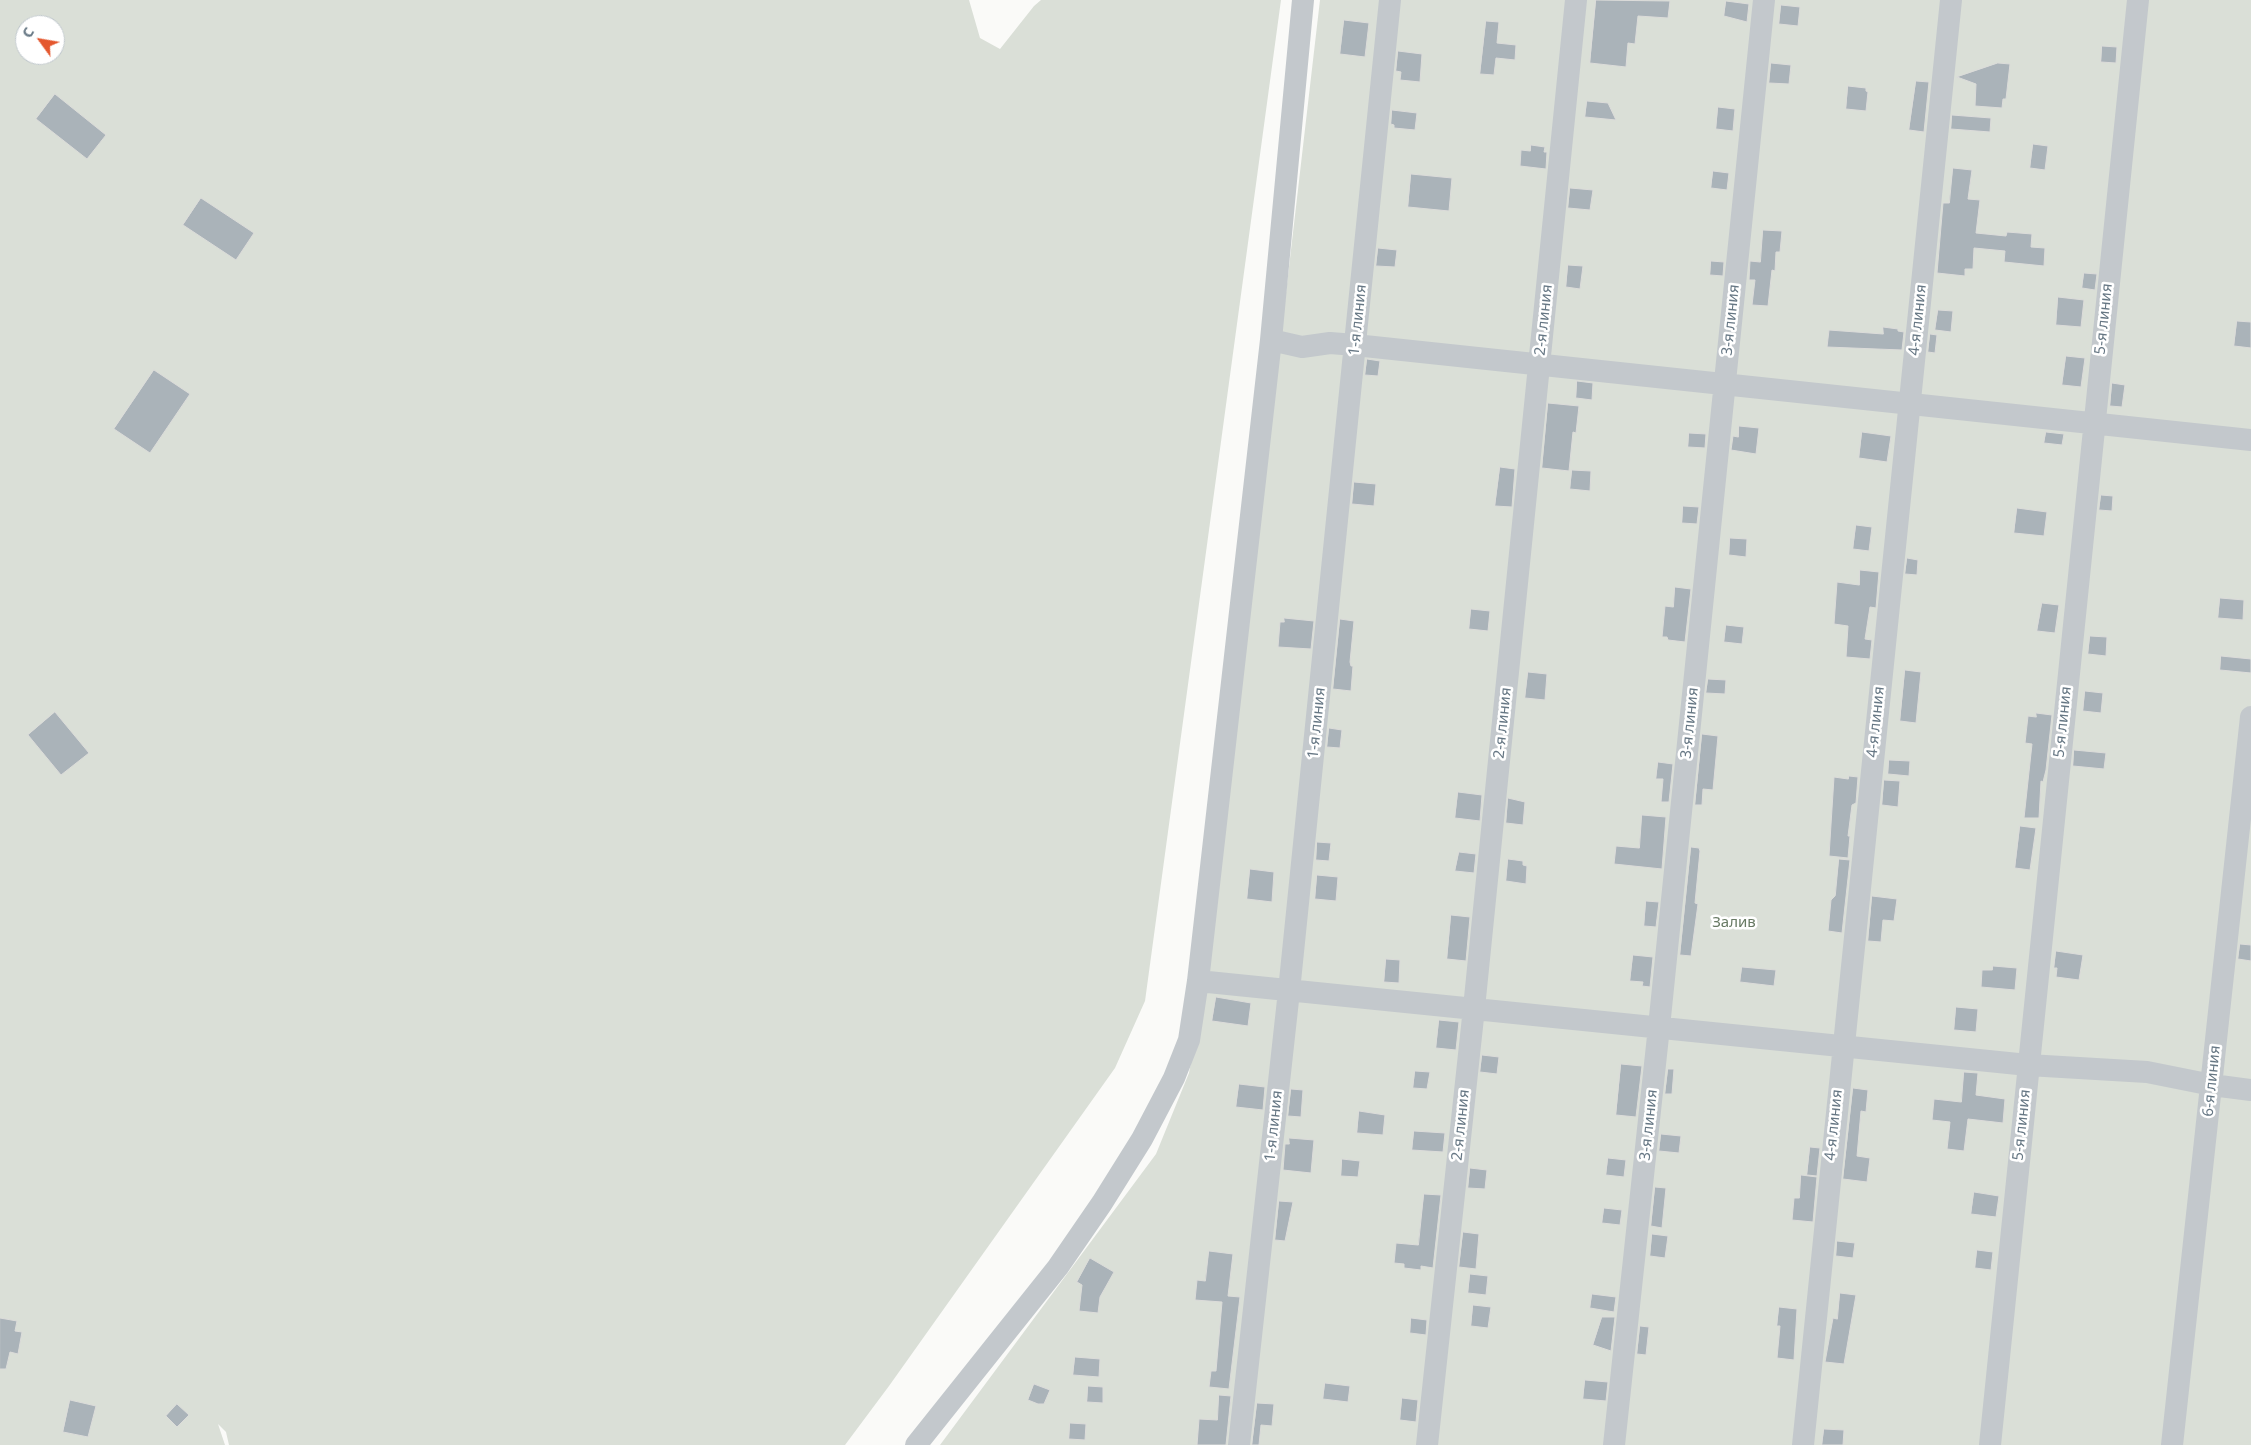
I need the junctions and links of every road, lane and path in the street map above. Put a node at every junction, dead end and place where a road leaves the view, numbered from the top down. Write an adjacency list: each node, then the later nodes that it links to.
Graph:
1 (1303, 0): 7 (street)
2 (1390, 0): 8 (street, 1-я линия)
3 (1576, 0): 9 (street, 2-я линия)
4 (1764, 0): 10 (street, 3-я линия)
5 (1951, 0): 11 (street, 4-я линия)
6 (2138, 0): 12 (street, 5-я линия)
7 (1271, 340): 8 (street); 15 (street)
8 (1355, 345): 9 (street); 16 (street, 1-я линия)
9 (1540, 363): 10 (street); 17 (street, 2-я линия)
10 (1724, 382): 11 (street); 18 (street, 3-я линия)
11 (1909, 404): 12 (street); 19 (street, 4-я линия)
12 (2093, 424): 13 (street); 20 (street, 5-я линия)
13 (2251, 440)
14 (2251, 717): 21 (street, 6-я линия)
15 (1198, 981): 16 (street); 23 (street)
16 (1289, 991): 17 (street); 24 (street, 1-я линия)
17 (1474, 1008): 18 (street); 25 (street, 2-я линия)
18 (1659, 1027): 19 (street); 26 (street, 3-я линия)
19 (1842, 1046): 20 (street); 27 (street, 4-я линия)
20 (2028, 1065): 21 (street); 28 (street, 5-я линия)
21 (2212, 1085): 22 (street); 29 (street, 6-я линия)
22 (2251, 1090)
23 (916, 1445)
24 (1239, 1445)
25 (1427, 1445)
26 (1614, 1445)
27 (1803, 1445)
28 (1990, 1445)
29 (2172, 1445)

